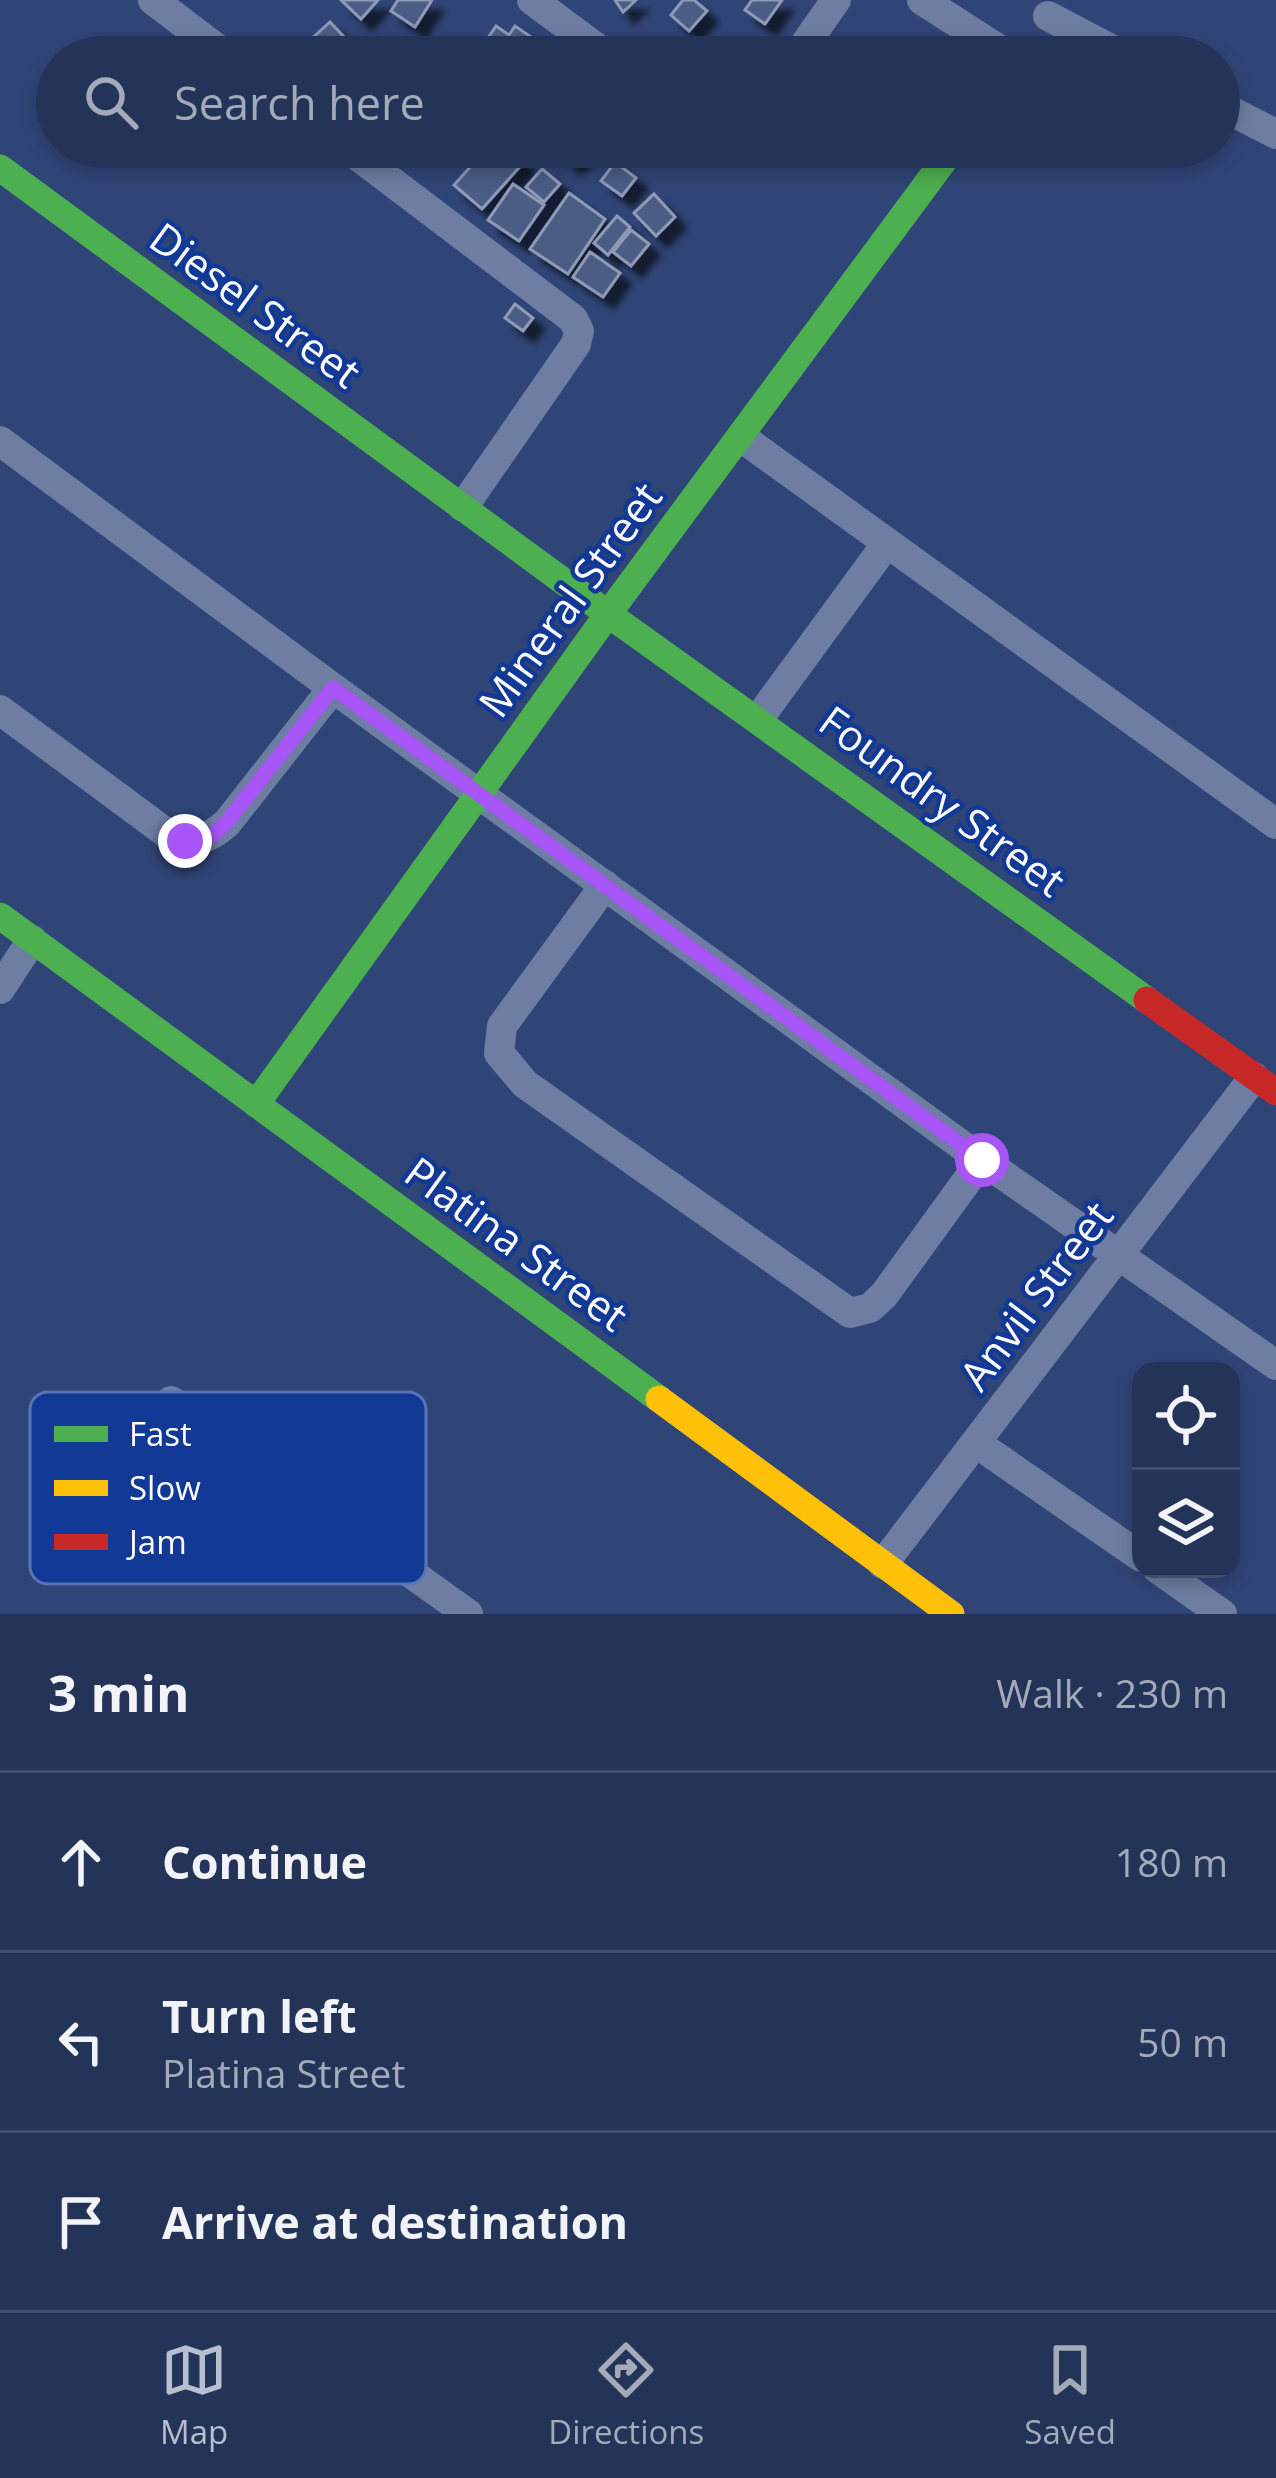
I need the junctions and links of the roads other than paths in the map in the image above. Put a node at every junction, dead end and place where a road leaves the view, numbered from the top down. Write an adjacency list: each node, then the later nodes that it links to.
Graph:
1 (153, 0): 6 (street)
2 (532, 0): 7 (street)
3 (836, 0): 8 (street)
4 (922, 0): 9 (street)
5 (1053, 8): 10 (street); 11 (street)
6 (200, 36)
7 (581, 36)
8 (811, 36)
9 (981, 36)
10 (1032, 36)
11 (1095, 36)
12 (1240, 116): 13 (street)
13 (1276, 134)
14 (0, 168): 19 (street, Diesel Street)
15 (374, 168): 19 (street)
16 (939, 168): 17 (street, Mineral Street)
17 (741, 437): 20 (street); 21 (street, Mineral Street)
18 (0, 441): 22 (street)
19 (463, 507): 21 (street, Diesel Street)
20 (887, 543): 24 (street, Foundry Street); 26 (street)
21 (608, 614): 24 (street, Diesel Street); 25 (street, Mineral Street)
22 (333, 688): 23 (street); 25 (street)
23 (0, 710)
24 (759, 718): 31 (street, Foundry Street)
25 (480, 794): 27 (street); 32 (street, Mineral Street)
26 (1276, 824)
27 (605, 885): 33 (street); 33 (street)
28 (0, 916): 29 (street, Platina Street)
29 (32, 940): 30 (street); 32 (street, Platina Street)
30 (0, 989)
31 (1265, 1085): 34 (street, Anvil Street)
32 (256, 1104): 38 (street, Platina Street)
33 (982, 1160): 34 (street)
34 (1119, 1255): 35 (street); 36 (street, Anvil Street)
35 (1276, 1365)
36 (976, 1443): 37 (street); 38 (street, Anvil Street)
37 (1132, 1551)
38 (883, 1564): 42 (street, Platina Street)
39 (1171, 1578): 43 (street)
40 (426, 1584): 41 (street)
41 (468, 1614)
42 (951, 1614)
43 (1222, 1614)

